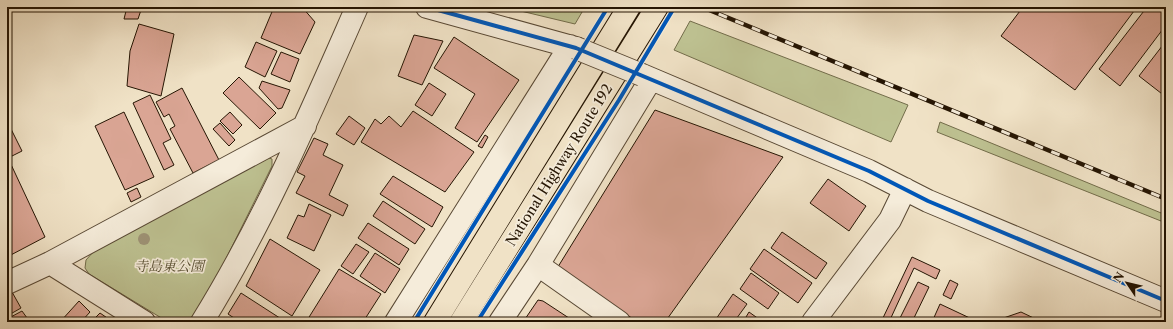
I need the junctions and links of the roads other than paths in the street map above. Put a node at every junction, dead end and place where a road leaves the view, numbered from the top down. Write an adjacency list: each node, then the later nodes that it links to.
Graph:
1 (356, 7): 7 (street)
2 (427, 7): 5 (street)
3 (629, 7): 16 (highway, National Highway Route 192)
4 (657, 7): 17 (highway, National Highway Route 192)
5 (573, 47): 6 (street, bridge); 15 (street)
6 (646, 77): 8 (street); 10 (street)
7 (305, 126): 9 (street); 14 (street)
8 (905, 189): 12 (street); 20 (street)
9 (50, 263): 11 (street); 13 (street)
10 (538, 265): 18 (street); 19 (street)
11 (7, 283)
12 (1166, 301)
13 (144, 322)
14 (202, 322)
15 (396, 322)
16 (435, 322)
17 (461, 322)
18 (500, 322)
19 (620, 322)
20 (813, 322)

